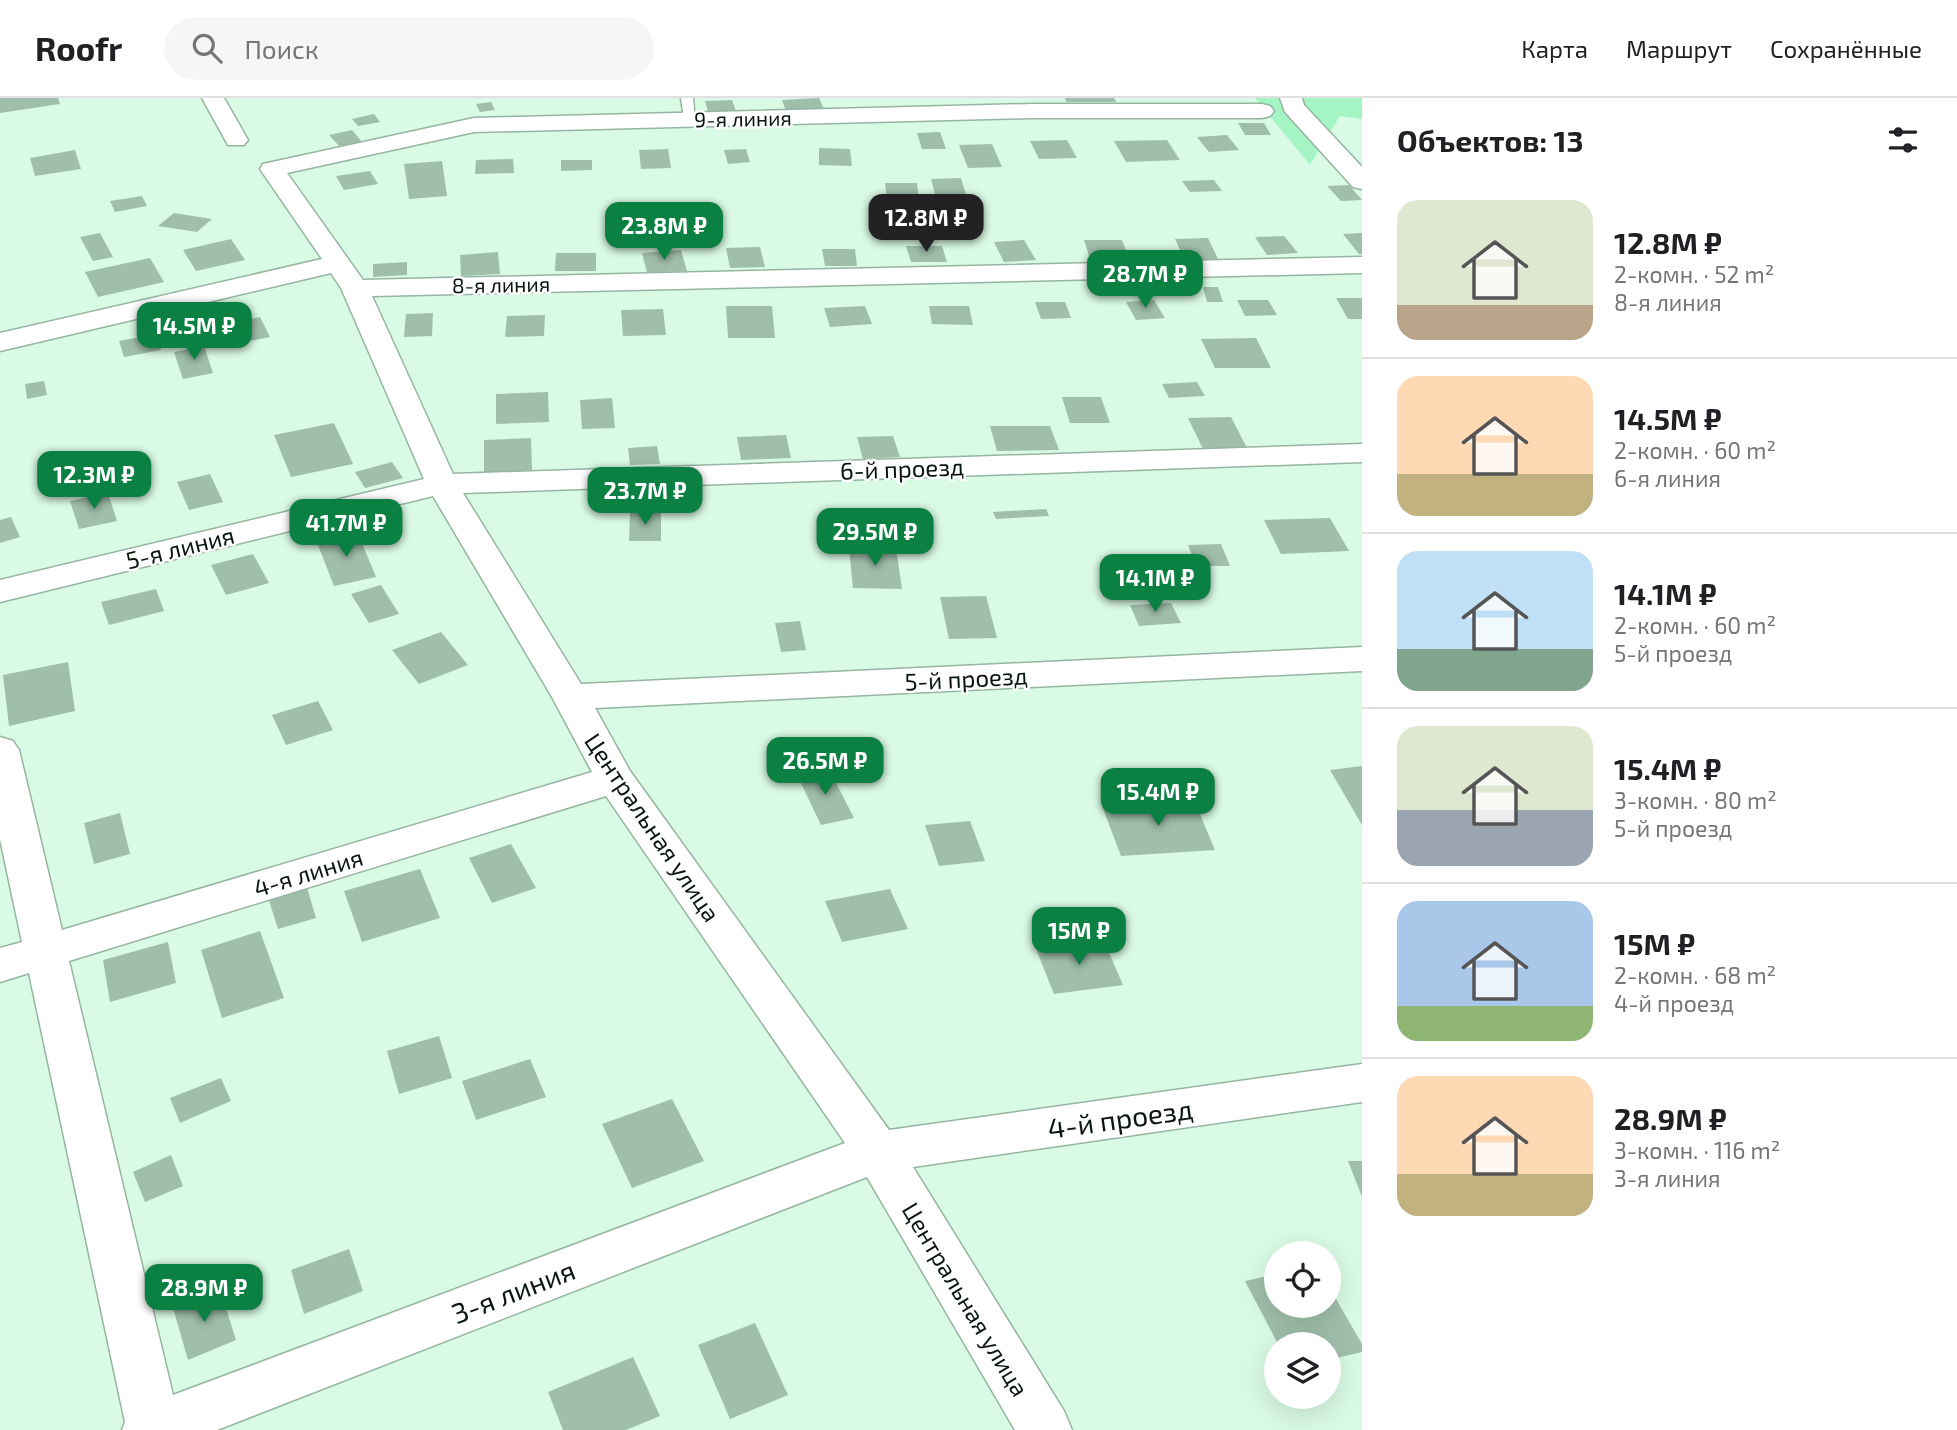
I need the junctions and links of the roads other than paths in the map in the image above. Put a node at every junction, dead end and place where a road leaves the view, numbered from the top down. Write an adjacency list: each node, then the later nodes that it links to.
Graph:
1 (213, 98): 6 (street)
2 (1291, 98): 8 (street)
3 (1029, 104): 4 (street, 9-я линия); 5 (street, 9-я линия)
4 (689, 109): 7 (street, 9-я линия)
5 (1262, 111)
6 (236, 141)
7 (272, 169): 10 (street, Центральная улица)
8 (1362, 182)
9 (1362, 265): 10 (street, 8-я линия)
10 (347, 275): 11 (street, 8-я линия); 13 (street, Центральная улица)
11 (0, 342)
12 (1362, 453): 13 (street, 6-й проезд)
13 (442, 484): 14 (street, 5-я линия); 16 (street, Центральная улица)
14 (0, 591)
15 (1362, 659): 16 (street, 5-й проезд)
16 (570, 697): 18 (street, Центральная улица)
17 (0, 750): 19 (street)
18 (615, 779): 19 (street, 4-я линия); 22 (street, Центральная улица)
19 (44, 952): 20 (street, 4-я линия); 23 (street)
20 (0, 965)
21 (1362, 1083): 22 (street, 4-й проезд)
22 (878, 1153): 23 (street, 3-я линия); 24 (street, Центральная улица)
23 (152, 1429)
24 (1045, 1430)

